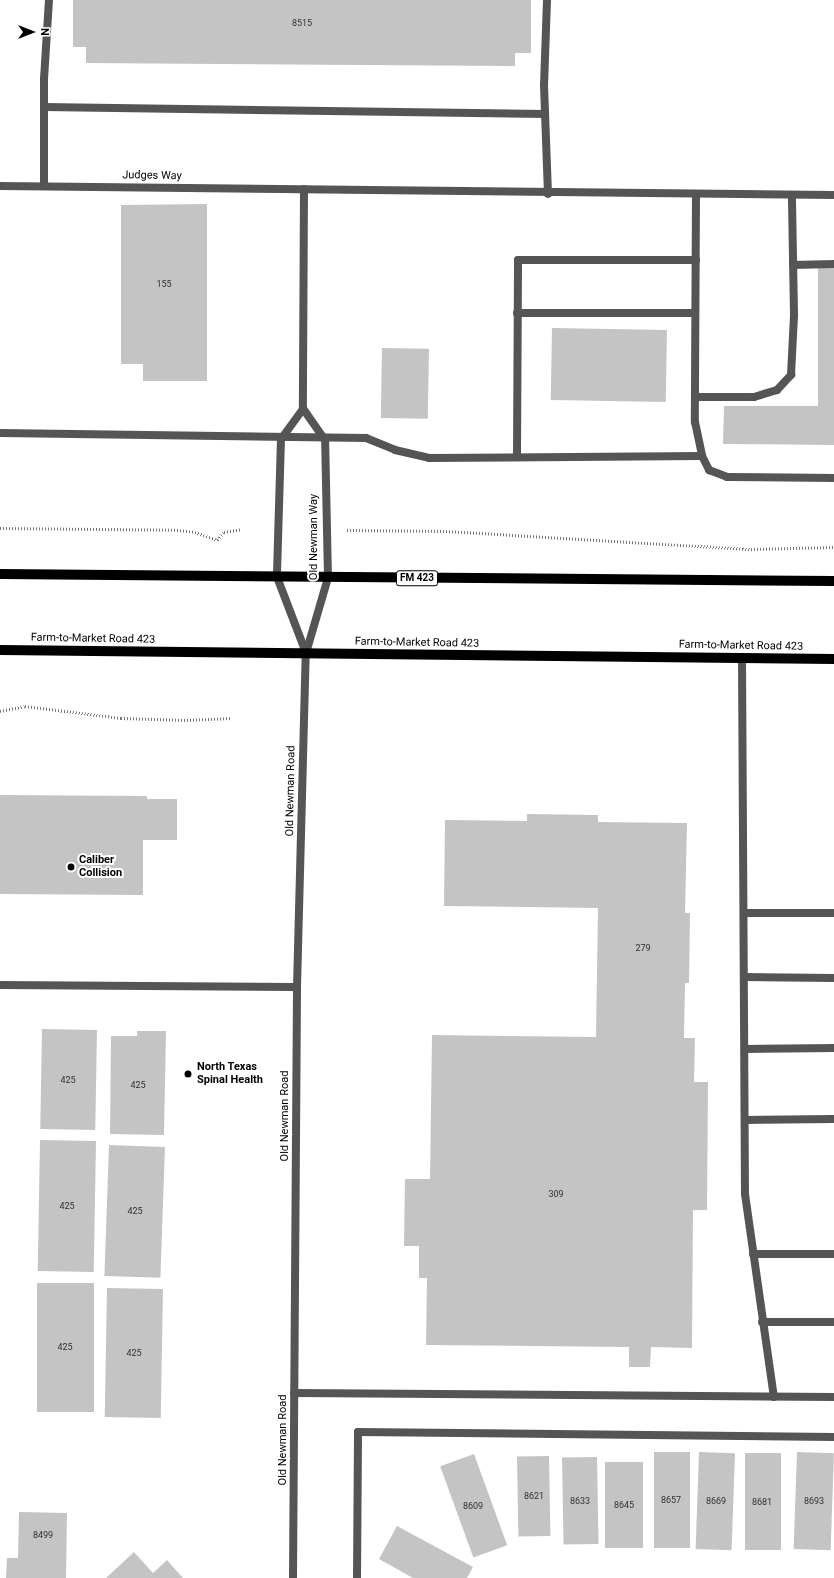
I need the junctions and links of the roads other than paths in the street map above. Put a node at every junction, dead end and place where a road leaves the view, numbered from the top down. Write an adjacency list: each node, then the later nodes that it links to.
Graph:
1 (49, 0): 3 (street)
2 (547, 0): 4 (street)
3 (44, 107): 4 (street); 6 (street)
4 (545, 114): 8 (street)
5 (0, 186): 6 (street, Judges Way)
6 (44, 186): 7 (street, Judges Way)
7 (304, 189): 8 (street, Judges Way); 18 (street)
8 (548, 194): 9 (street, Judges Way)
9 (696, 195): 10 (street, Judges Way); 12 (street)
10 (792, 195): 11 (street, Judges Way); 13 (street)
11 (834, 195)
12 (696, 260): 15 (street); 16 (street)
13 (793, 264): 14 (street); 17 (street)
14 (834, 264)
15 (518, 313): 16 (street); 23 (street)
16 (695, 313): 17 (street)
17 (695, 397): 22 (street)
18 (303, 408): 20 (street); 21 (street)
19 (0, 433): 20 (street)
20 (281, 439): 21 (street); 26 (street)
21 (325, 440): 23 (street); 27 (street, Old Newman Way)
22 (702, 456): 23 (street); 24 (street)
23 (517, 457)
24 (834, 478)
25 (0, 574): 26 (main road, FM 423)
26 (277, 577): 27 (main road, FM 423); 30 (street)
27 (328, 578): 28 (main road, FM 423); 30 (street, Old Newman Way)
28 (834, 581)
29 (0, 650): 30 (main road, Farm-to-Market Road 423)
30 (306, 653): 31 (main road, Farm-to-Market Road 423); 38 (street, Old Newman Road)
31 (742, 658): 32 (main road, Farm-to-Market Road 423); 33 (street)
32 (834, 659)
33 (744, 913): 34 (street); 35 (street)
34 (834, 913)
35 (745, 977): 36 (street); 40 (street)
36 (834, 978)
37 (0, 985): 38 (street)
38 (297, 987): 47 (street, Old Newman Road)
39 (834, 1048): 40 (street)
40 (745, 1049): 42 (street)
41 (834, 1119): 42 (street)
42 (745, 1120): 43 (street)
43 (753, 1254): 44 (street); 45 (street)
44 (834, 1254)
45 (762, 1322): 46 (street); 48 (street)
46 (834, 1322)
47 (294, 1393): 48 (street); 51 (street, Old Newman Road)
48 (774, 1397): 49 (street)
49 (834, 1397)
50 (834, 1437): 52 (street)
51 (293, 1578)
52 (357, 1578)

